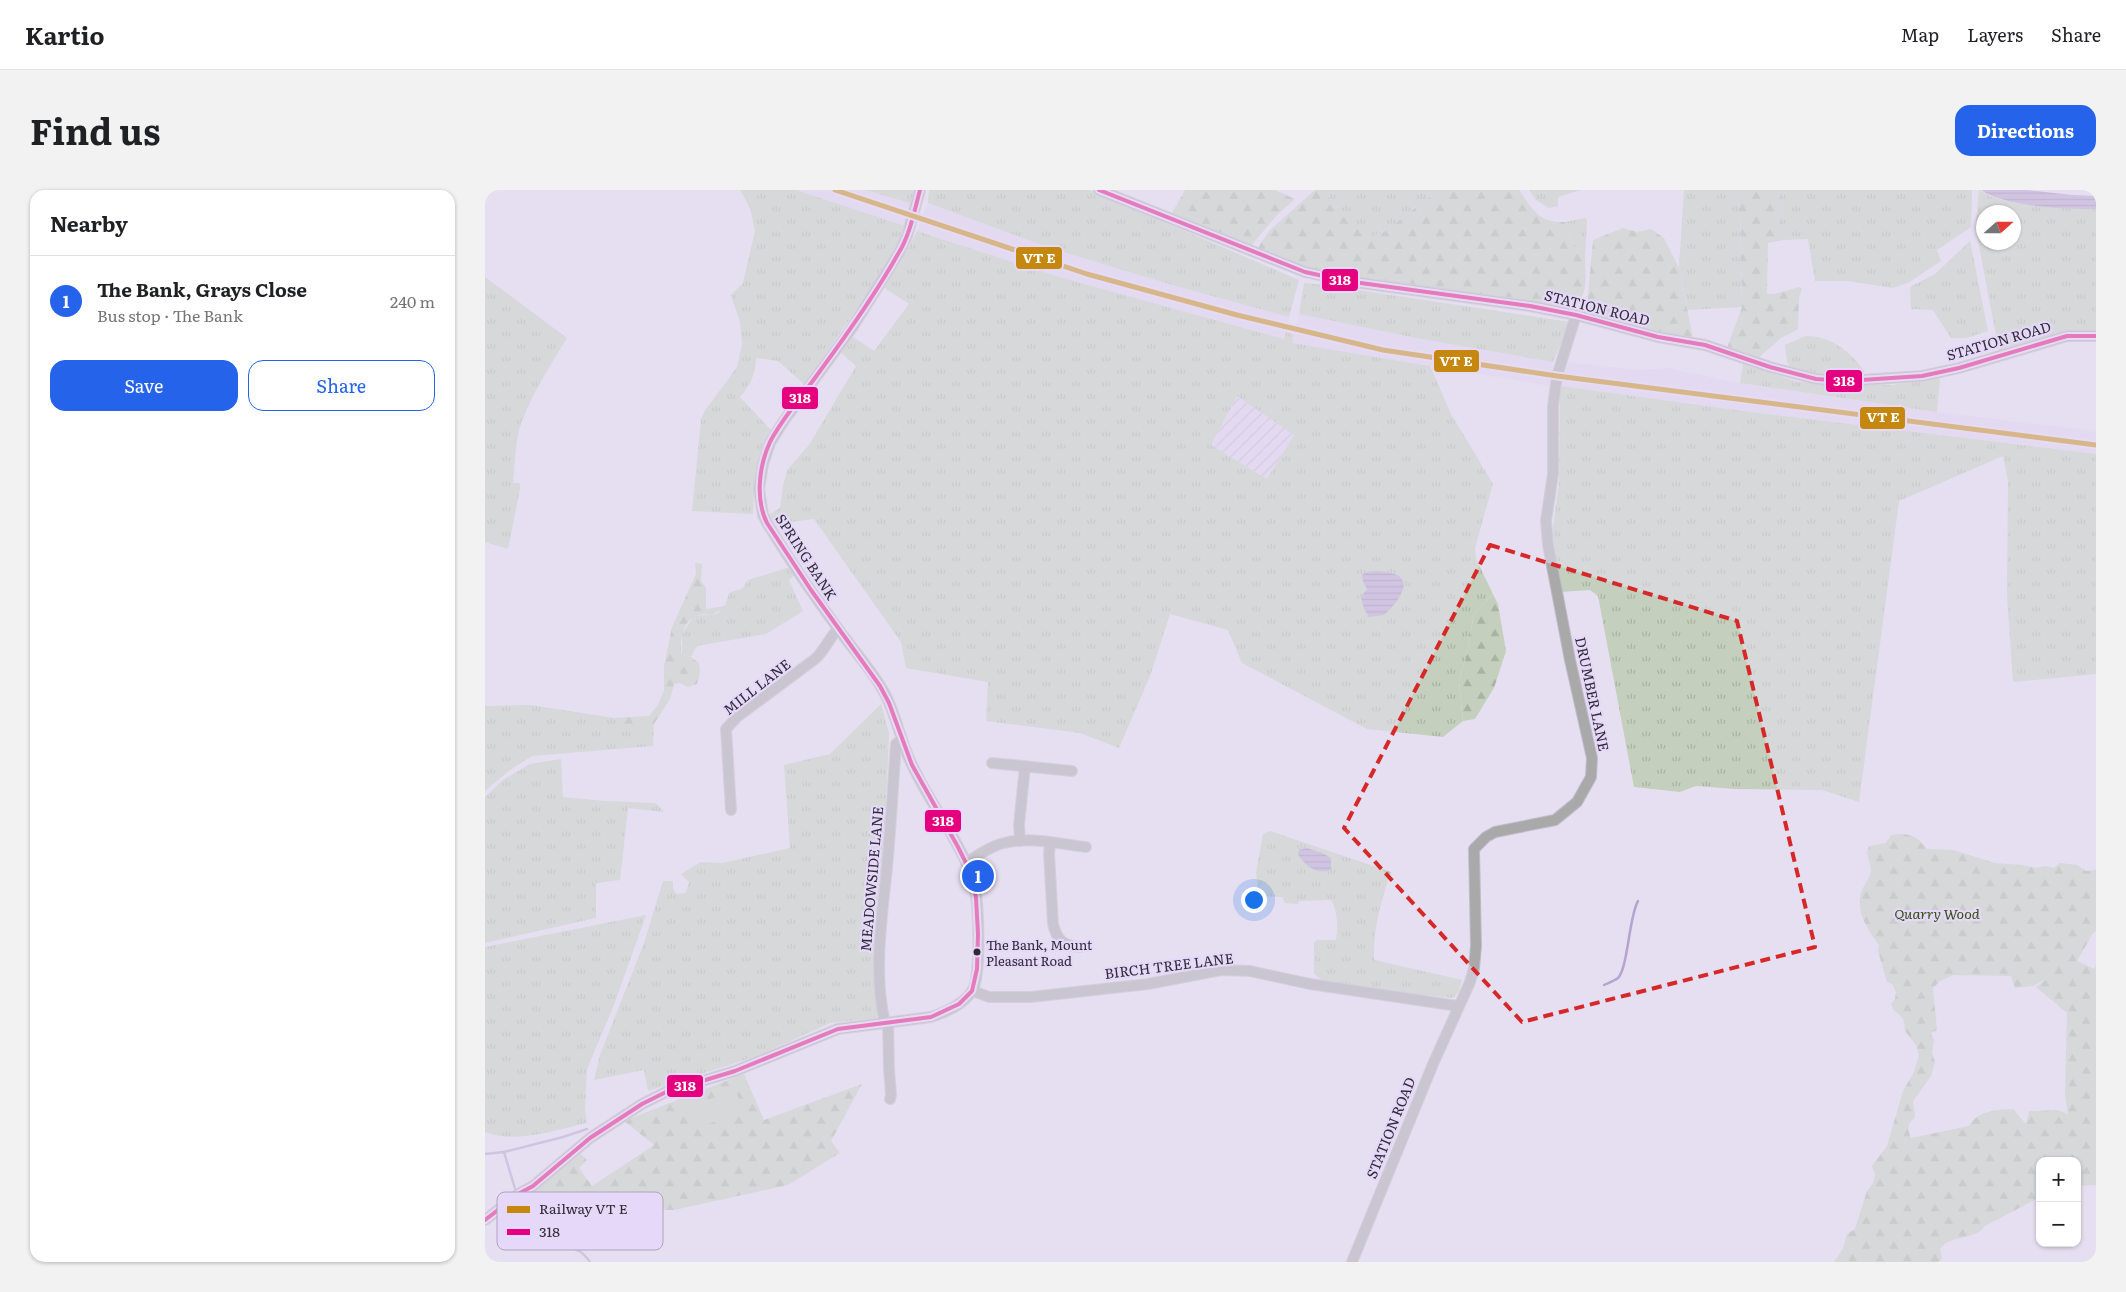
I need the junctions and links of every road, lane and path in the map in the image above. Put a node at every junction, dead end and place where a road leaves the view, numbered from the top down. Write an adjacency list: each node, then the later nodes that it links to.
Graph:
1 (920, 190): 5 (street, SPRING BANK)
2 (1099, 190): 3 (street, STATION ROAD)
3 (1575, 315): 4 (street, STATION ROAD); 17 (street, DRUMBER LANE)
4 (2096, 336)
5 (838, 629): 6 (street, SPRING BANK); 10 (street, MILL LANE)
6 (901, 740): 14 (street, SPRING BANK); 18 (street, MEADOWSIDE LANE)
7 (992, 763): 8 (street)
8 (1025, 766): 9 (street); 11 (street)
9 (1073, 771)
10 (731, 810)
11 (1020, 841): 12 (street); 14 (street)
12 (1050, 843): 13 (street); 15 (street)
13 (1086, 847)
14 (966, 863): 16 (street, SPRING BANK)
15 (1080, 947)
16 (973, 991): 17 (street, BIRCH TREE LANE); 18 (street)
17 (1458, 1006): 23 (street, STATION ROAD)
18 (887, 1023): 19 (street, MEADOWSIDE LANE); 20 (street)
19 (890, 1099)
20 (522, 1192)
21 (497, 1211): 22 (street)
22 (485, 1220)
23 (1352, 1262)

